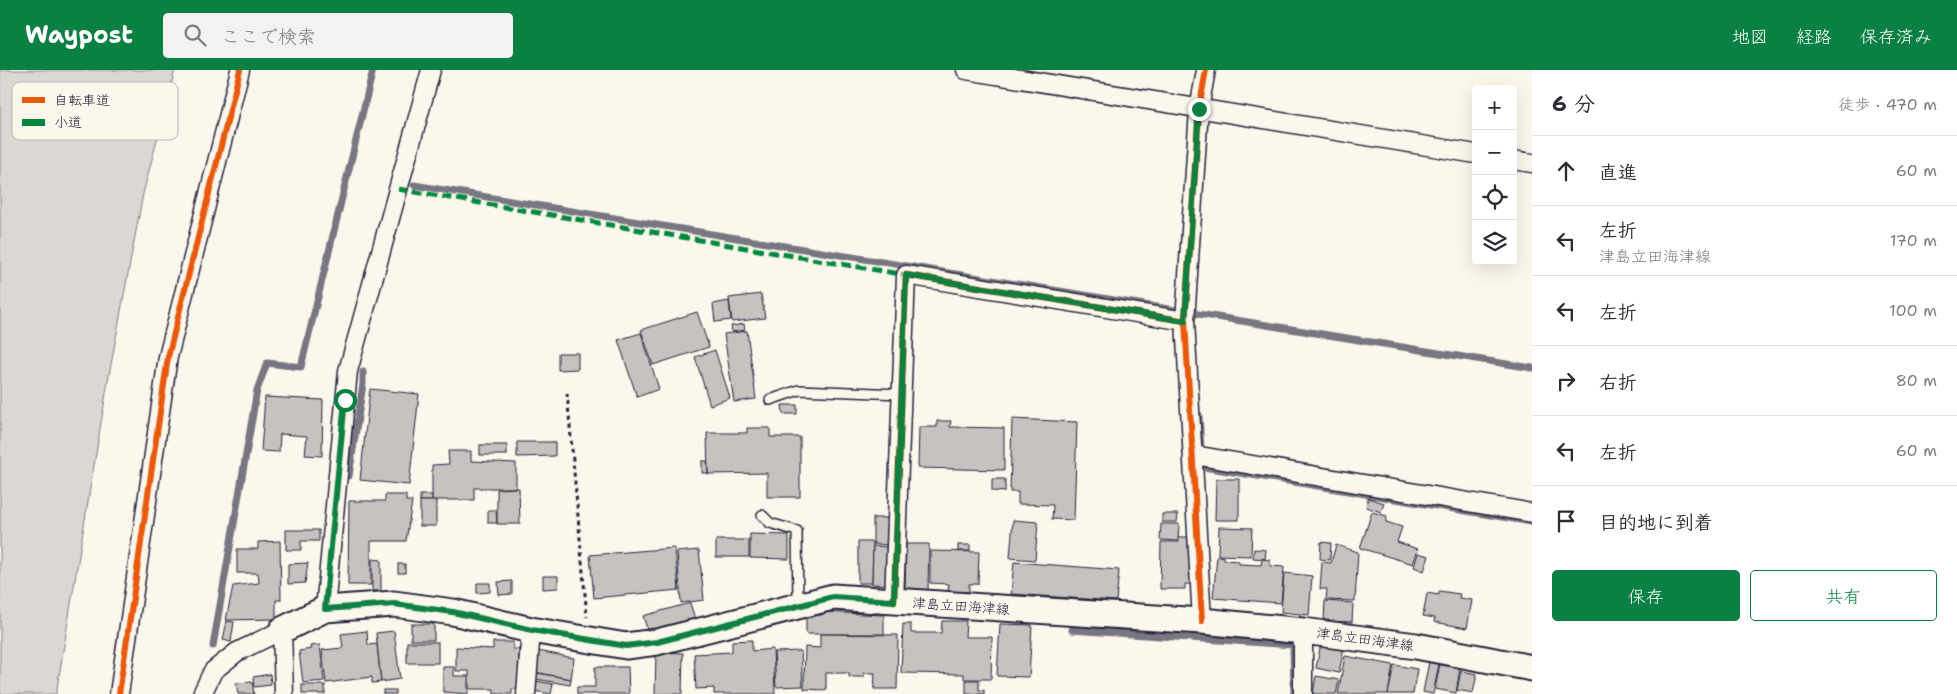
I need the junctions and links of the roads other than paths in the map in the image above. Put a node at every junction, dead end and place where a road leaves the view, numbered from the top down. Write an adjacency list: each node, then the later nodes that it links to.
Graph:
1 (240, 70): 23 (street)
2 (432, 70): 17 (street)
3 (966, 70): 5 (street)
4 (1206, 70): 5 (street)
5 (1199, 109): 6 (street); 9 (street)
6 (1472, 153)
7 (1517, 161): 8 (street)
8 (1532, 163)
9 (1185, 321): 10 (street); 12 (street)
10 (902, 394): 11 (lane); 15 (street)
11 (770, 400)
12 (1194, 455): 13 (street); 18 (street)
13 (1532, 513)
14 (762, 515): 16 (lane)
15 (894, 601): 16 (main road, 津島立田海津線); 18 (main road, 津島立田海津線)
16 (798, 606): 20 (main road, 津島立田海津線)
17 (325, 609): 19 (main road, 津島立田海津線); 20 (main road, 津島立田海津線)
18 (1202, 621): 21 (main road, 津島立田海津線)
19 (282, 630): 24 (street); 25 (street)
20 (532, 630): 26 (street)
21 (1303, 631): 22 (main road, 津島立田海津線); 27 (street)
22 (1532, 668)
23 (119, 694)
24 (202, 694)
25 (284, 694)
26 (526, 694)
27 (1303, 694)

